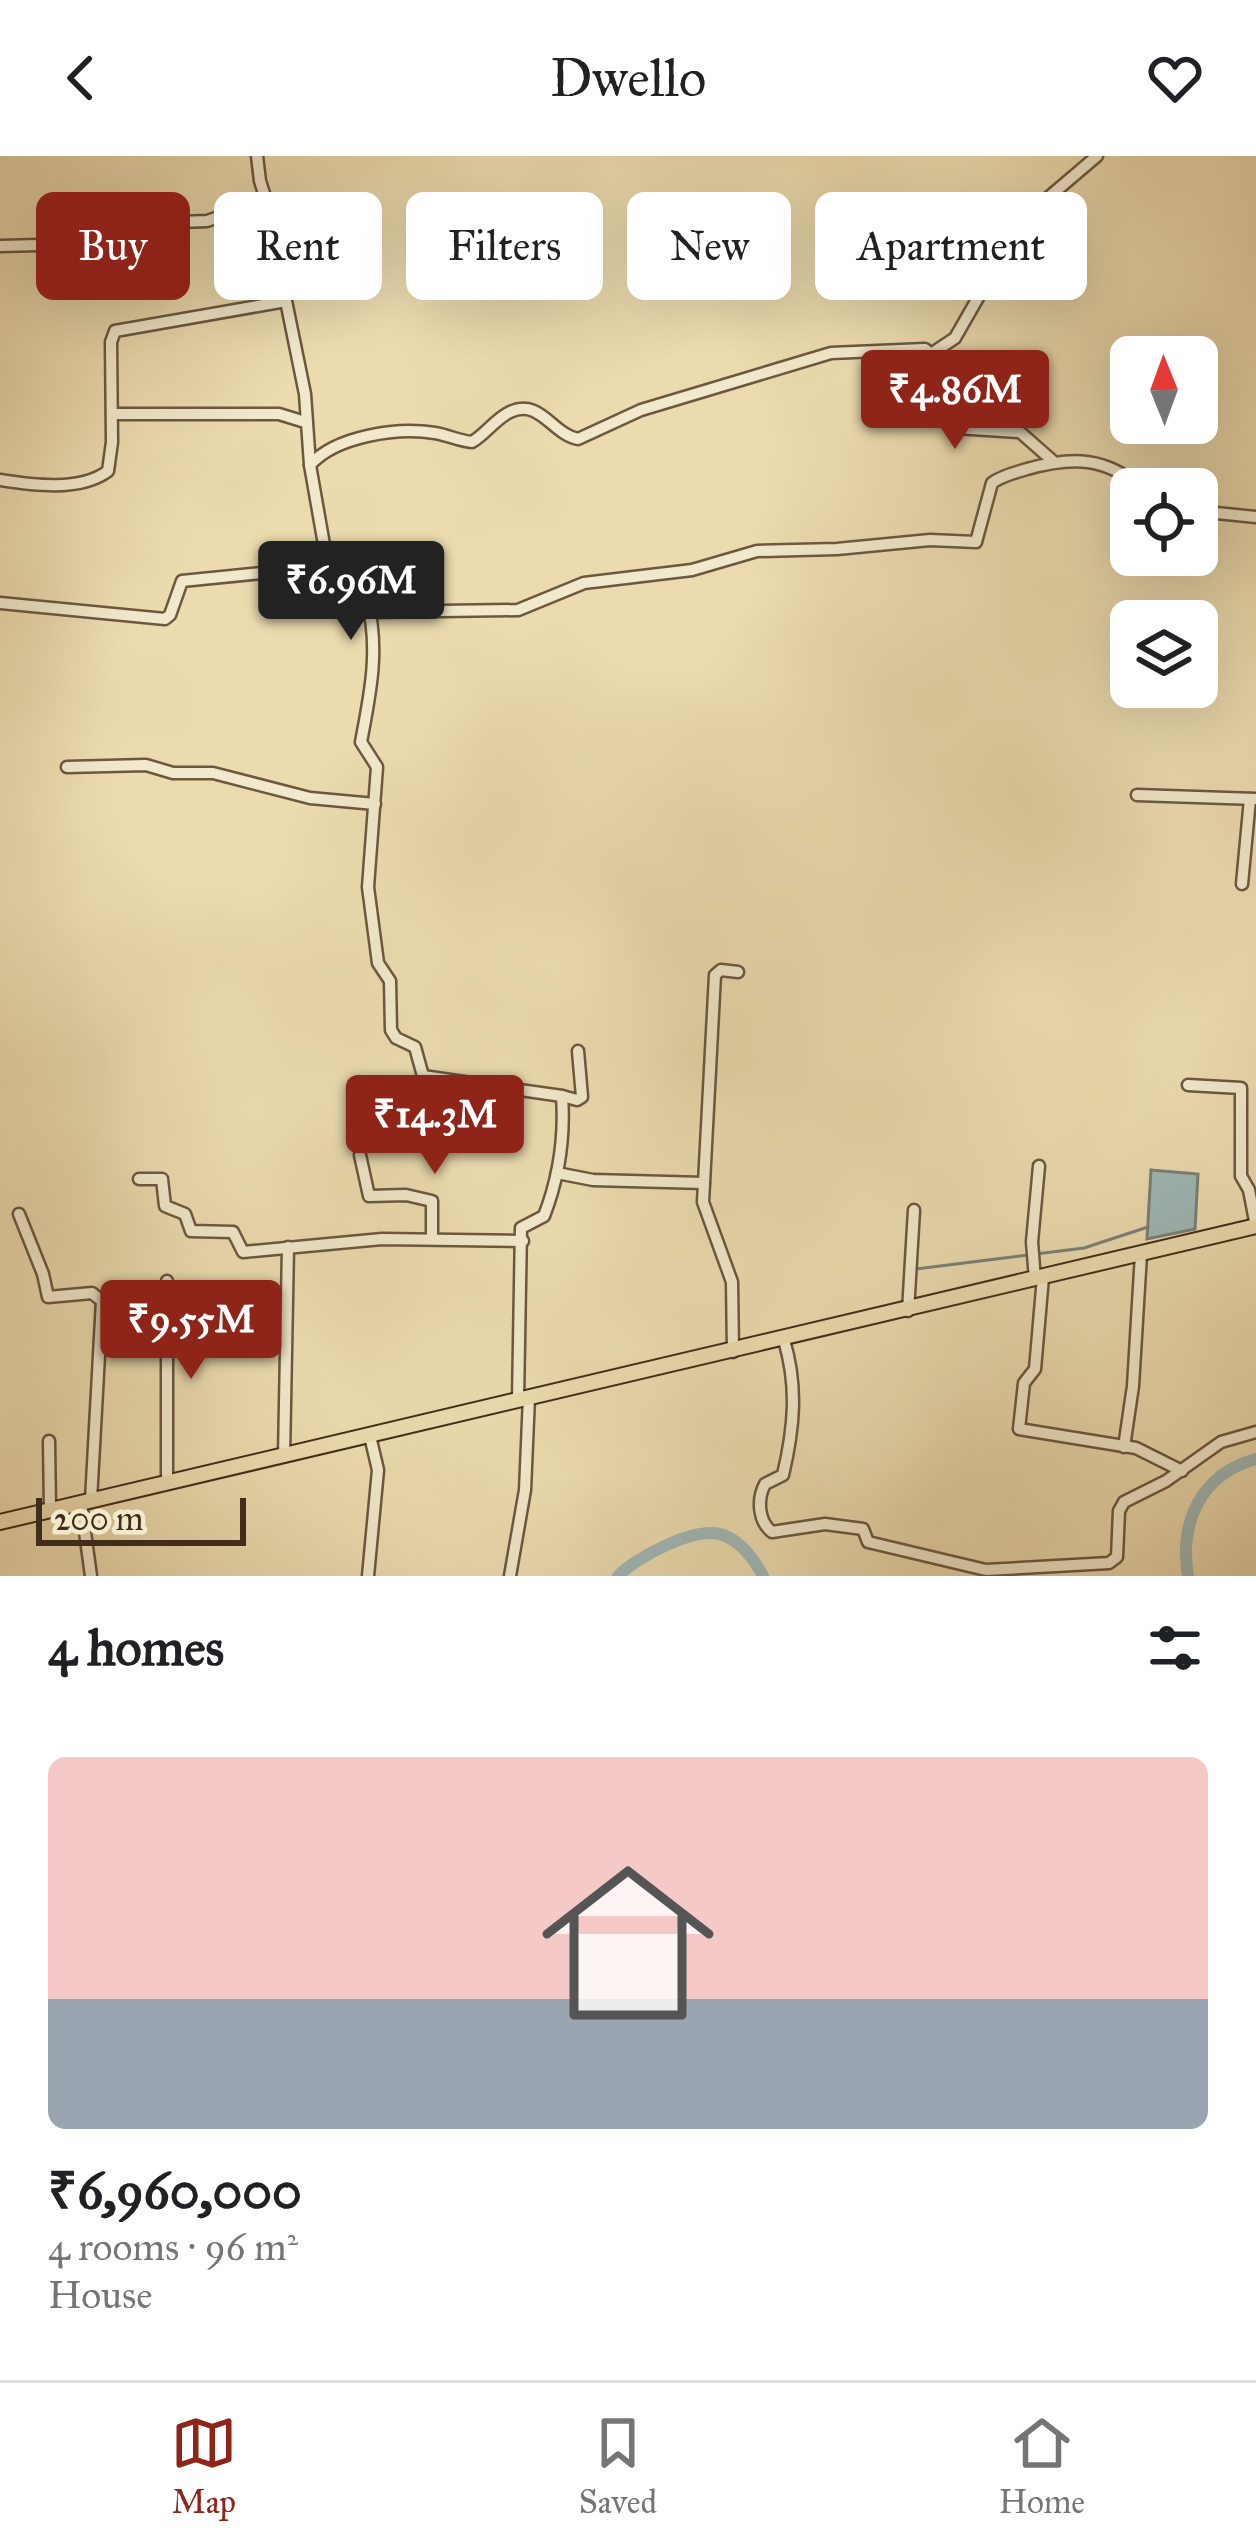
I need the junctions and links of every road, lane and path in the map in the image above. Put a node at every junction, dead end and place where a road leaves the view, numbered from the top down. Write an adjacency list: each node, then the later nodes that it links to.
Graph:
1 (257, 156): 3 (street)
2 (1097, 156): 7 (street)
3 (264, 192)
4 (214, 219): 5 (street)
5 (0, 246)
6 (286, 301): 8 (street); 9 (street)
7 (931, 354): 10 (street); 11 (street)
8 (112, 414): 9 (street); 13 (street)
9 (305, 422): 11 (street)
10 (1054, 462): 12 (street); 18 (street)
11 (310, 465): 16 (street)
12 (1112, 468)
13 (0, 480)
14 (1218, 513): 15 (street)
15 (1256, 517)
16 (322, 584): 17 (street); 18 (street)
17 (0, 603)
18 (371, 613): 22 (street)
19 (67, 767): 22 (street)
20 (1137, 795): 21 (street)
21 (1253, 799): 23 (street)
22 (375, 804): 27 (street)
23 (1242, 884)
24 (738, 972): 32 (street)
25 (578, 1051): 27 (street)
26 (1188, 1085): 35 (street)
27 (562, 1096): 30 (street)
28 (359, 1155): 36 (street)
29 (1039, 1166): 40 (street)
30 (556, 1173): 32 (street); 37 (street)
31 (139, 1178): 38 (street)
32 (704, 1183): 44 (street)
33 (914, 1210): 42 (street)
34 (19, 1214): 53 (street)
35 (1256, 1226): 39 (main road)
36 (432, 1238): 37 (street); 38 (street)
37 (524, 1241): 45 (street)
38 (288, 1247): 50 (street)
39 (1141, 1254): 40 (main road); 49 (street)
40 (1039, 1278): 42 (main road); 49 (street)
41 (167, 1281): 52 (street)
42 (908, 1311): 43 (main road)
43 (784, 1340): 44 (main road); 51 (street)
44 (733, 1352): 45 (main road)
45 (524, 1398): 47 (main road); 58 (street)
46 (1256, 1432): 51 (street)
47 (370, 1436): 50 (main road); 57 (street)
48 (49, 1441): 54 (street)
49 (1124, 1447): 51 (street)
50 (284, 1456): 52 (main road)
51 (1182, 1471)
52 (167, 1482): 53 (main road)
53 (86, 1501): 54 (main road); 56 (street)
54 (50, 1510): 55 (main road)
55 (0, 1522)
56 (91, 1576)
57 (368, 1576)
58 (510, 1576)

